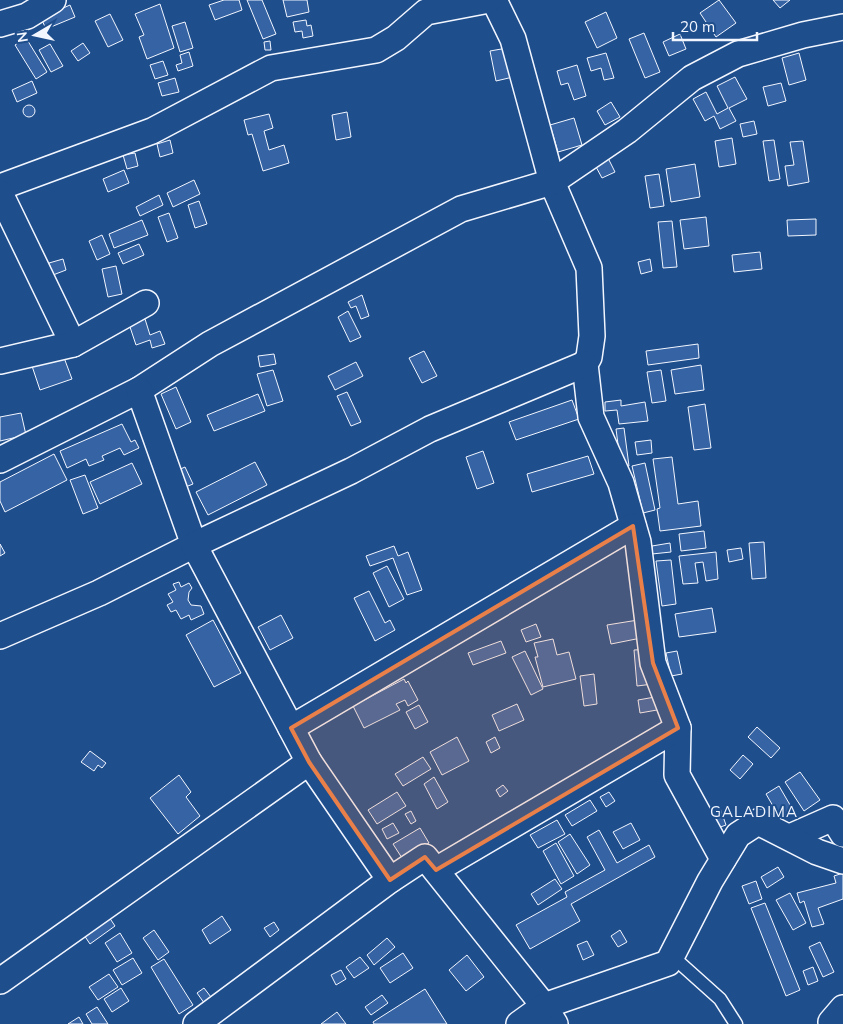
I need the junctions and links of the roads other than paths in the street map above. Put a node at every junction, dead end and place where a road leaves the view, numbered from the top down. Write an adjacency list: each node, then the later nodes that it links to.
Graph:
1 (53, 0): 4 (street)
2 (489, 0): 7 (street)
3 (494, 0): 6 (street)
4 (0, 24)
5 (843, 27): 6 (street)
6 (552, 182): 12 (street); 13 (street)
7 (0, 187)
8 (0, 193): 10 (street)
9 (146, 303): 10 (street)
10 (73, 344): 11 (street)
11 (0, 361)
12 (585, 364): 15 (street); 16 (street)
13 (139, 390): 14 (street); 16 (street)
14 (0, 460)
15 (634, 526): 18 (street); 19 (street)
16 (194, 546): 17 (street); 18 (street)
17 (0, 636)
18 (291, 728): 20 (street)
19 (678, 728): 23 (street); 25 (street)
20 (309, 762): 26 (street); 28 (street)
21 (843, 834): 22 (street)
22 (790, 837): 23 (street); 24 (street)
23 (723, 859): 27 (street)
24 (843, 861)
25 (436, 870): 26 (street); 29 (street)
26 (390, 880): 30 (street)
27 (672, 956): 29 (street); 32 (lane)
28 (0, 981)
29 (549, 1015): 31 (street)
30 (196, 1024)
31 (519, 1024)
32 (736, 1024)

